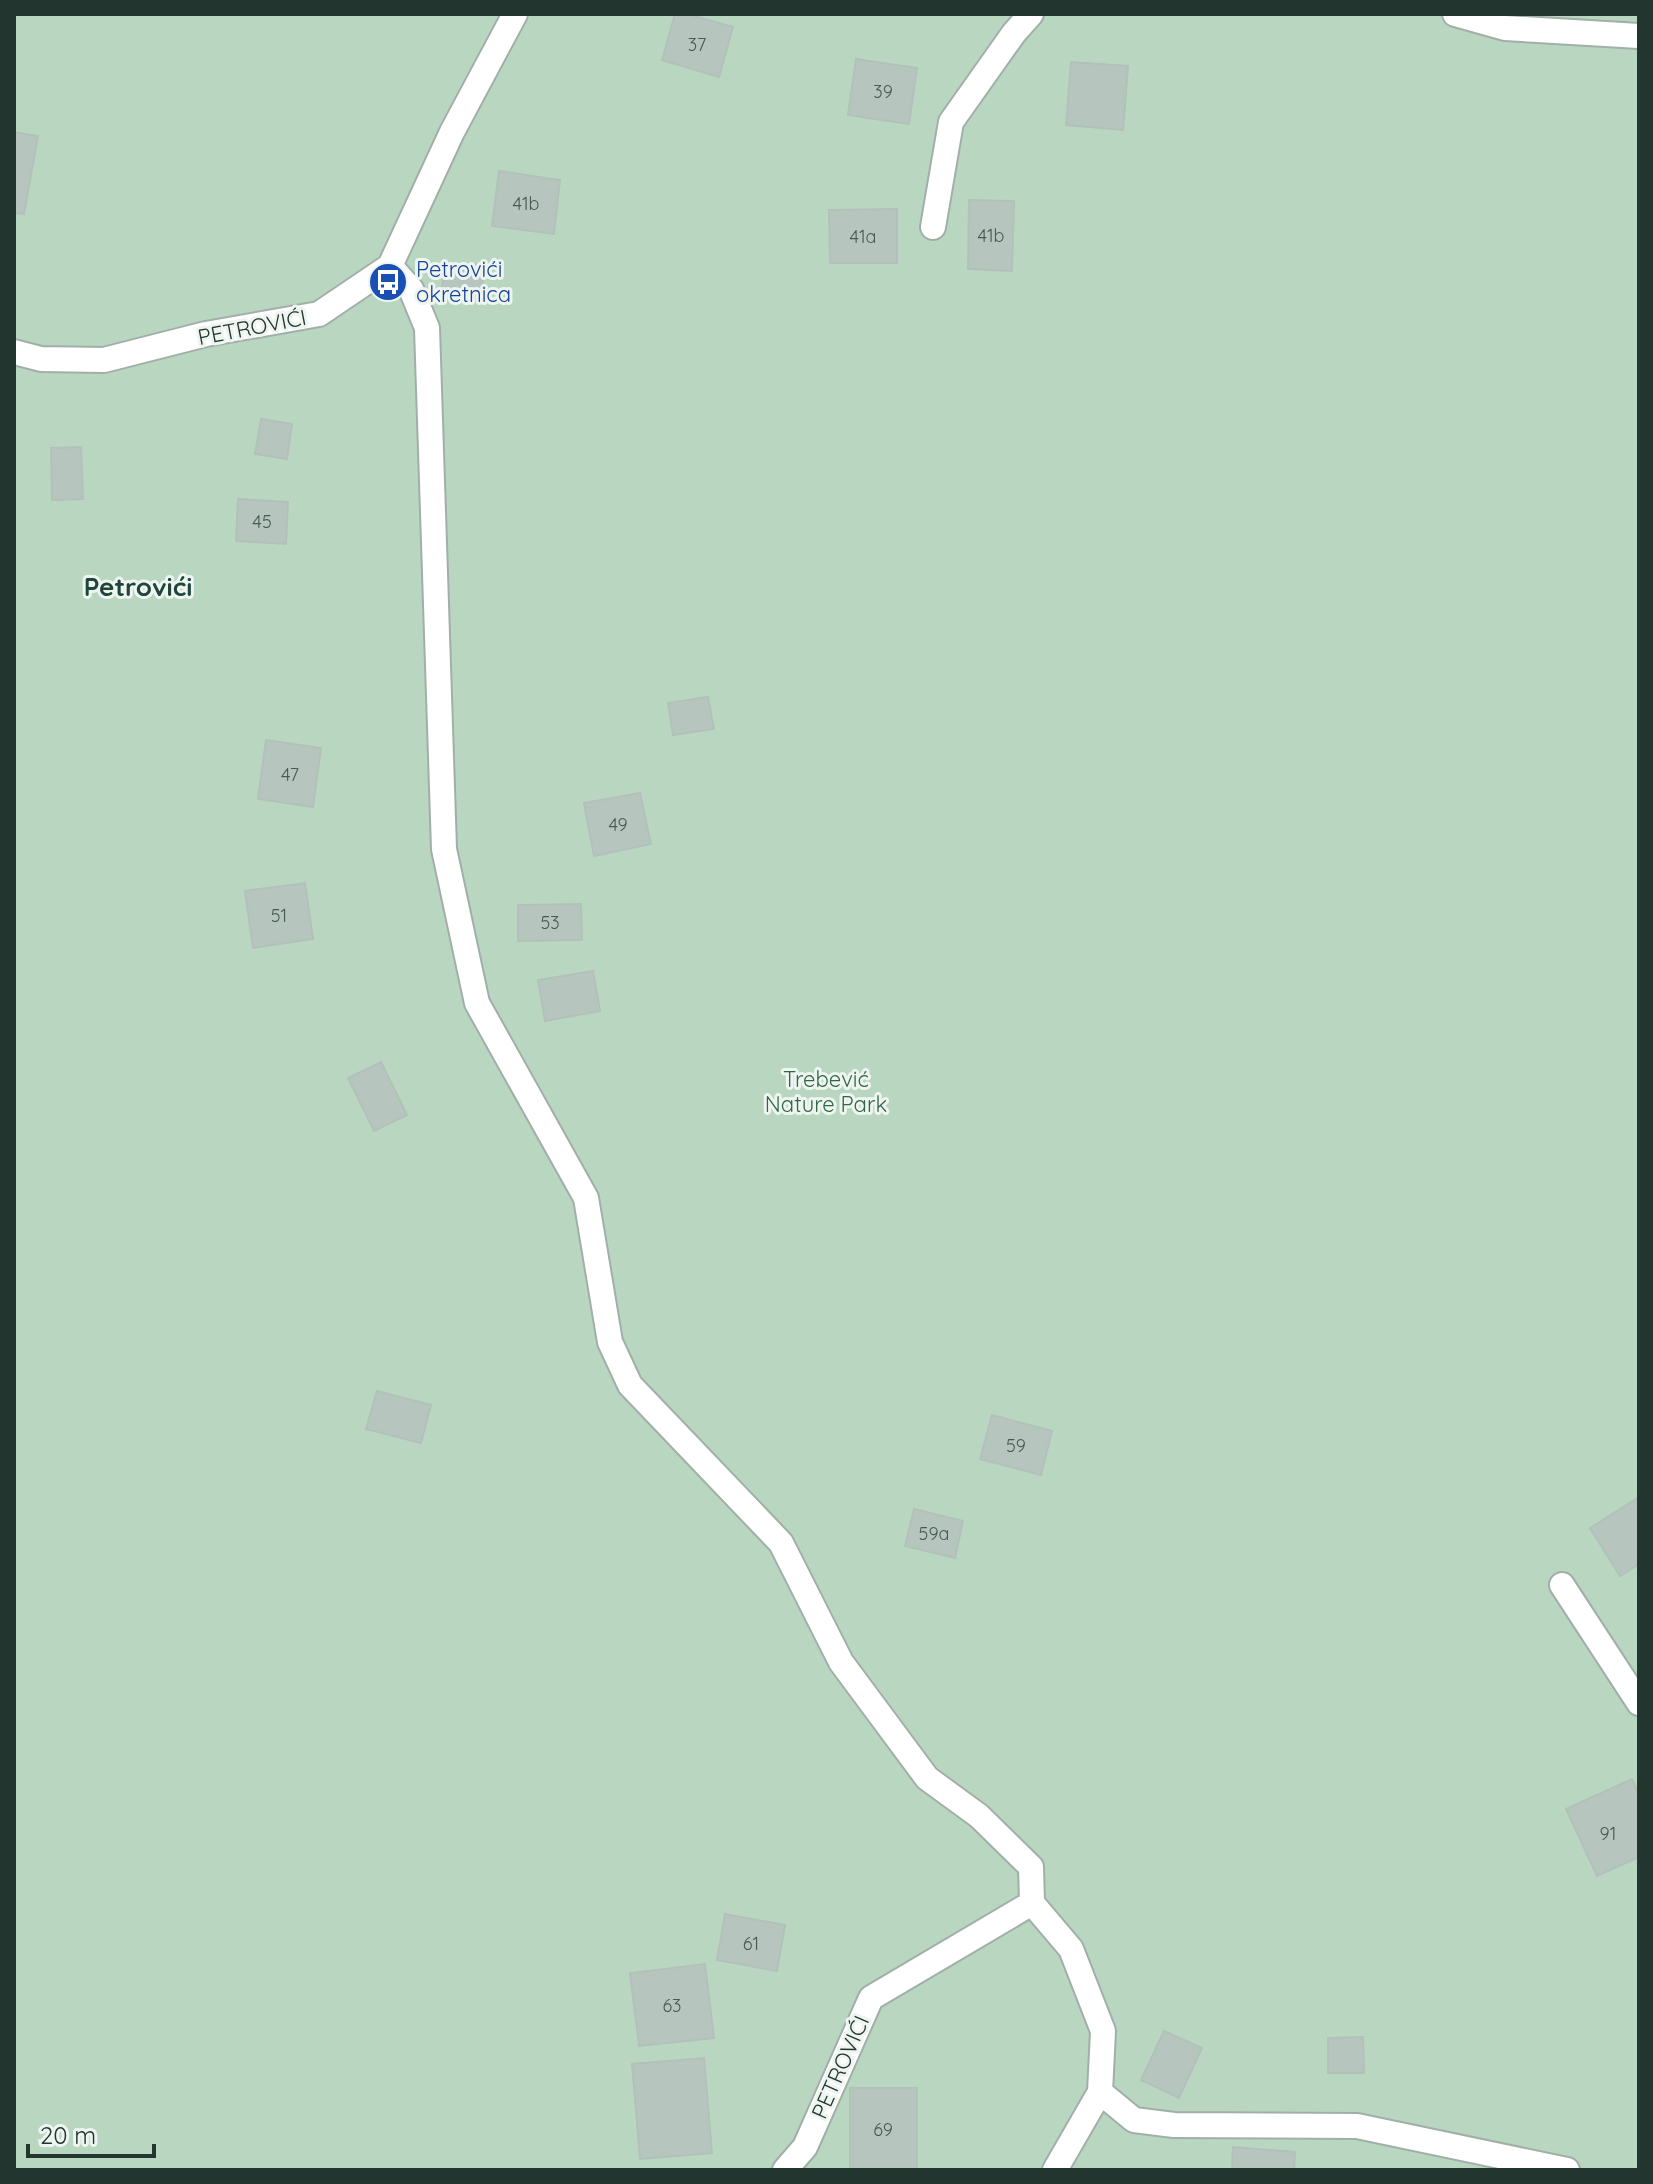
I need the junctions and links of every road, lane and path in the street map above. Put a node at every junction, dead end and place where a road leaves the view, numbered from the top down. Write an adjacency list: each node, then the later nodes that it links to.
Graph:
1 (515, 14): 6 (street)
2 (1031, 14): 5 (street)
3 (1455, 14): 4 (street)
4 (1639, 36)
5 (933, 227)
6 (390, 266): 7 (street, PETROVIĆI); 10 (street)
7 (14, 352)
8 (1562, 1585): 9 (street)
9 (1639, 1703)
10 (1032, 1903): 11 (street); 12 (street, PETROVIĆI)
11 (1100, 2092): 13 (street); 14 (street)
12 (785, 2170)
13 (1055, 2170)
14 (1567, 2170)

